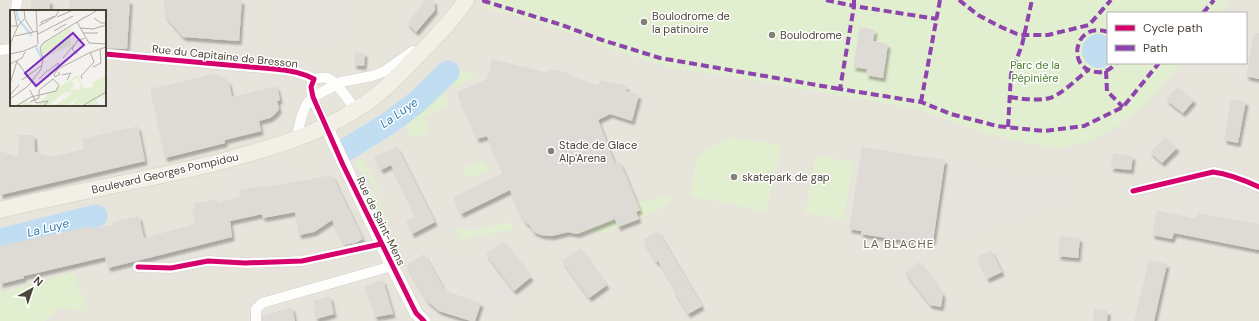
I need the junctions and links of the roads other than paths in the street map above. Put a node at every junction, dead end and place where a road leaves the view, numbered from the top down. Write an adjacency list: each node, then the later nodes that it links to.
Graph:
1 (17, 0): 3 (street)
2 (466, 0): 4 (main road, Boulevard Georges Pompidou)
3 (16, 10)
4 (444, 28): 9 (street); 11 (main road, Boulevard Georges Pompidou)
5 (10, 49): 6 (street)
6 (0, 50)
7 (107, 54): 8 (street, Rue du Capitaine de Bresson)
8 (314, 79): 9 (street, Rue du Capitaine de Bresson); 10 (street)
9 (335, 84): 10 (street); 11 (street)
10 (313, 97): 12 (street); 13 (street)
11 (356, 110): 12 (main road, Boulevard Georges Pompidou)
12 (326, 126): 13 (main road, Boulevard Georges Pompidou); 17 (street, Rue de Saint-Mens)
13 (296, 139): 16 (main road, Boulevard Georges Pompidou)
14 (1259, 187): 15 (street)
15 (1133, 191)
16 (0, 210)
17 (381, 244): 18 (street, Rue de Saint-Mens); 19 (street)
18 (392, 266): 20 (street); 21 (street, Rue de Saint-Mens)
19 (138, 268)
20 (256, 321)
21 (423, 321)

